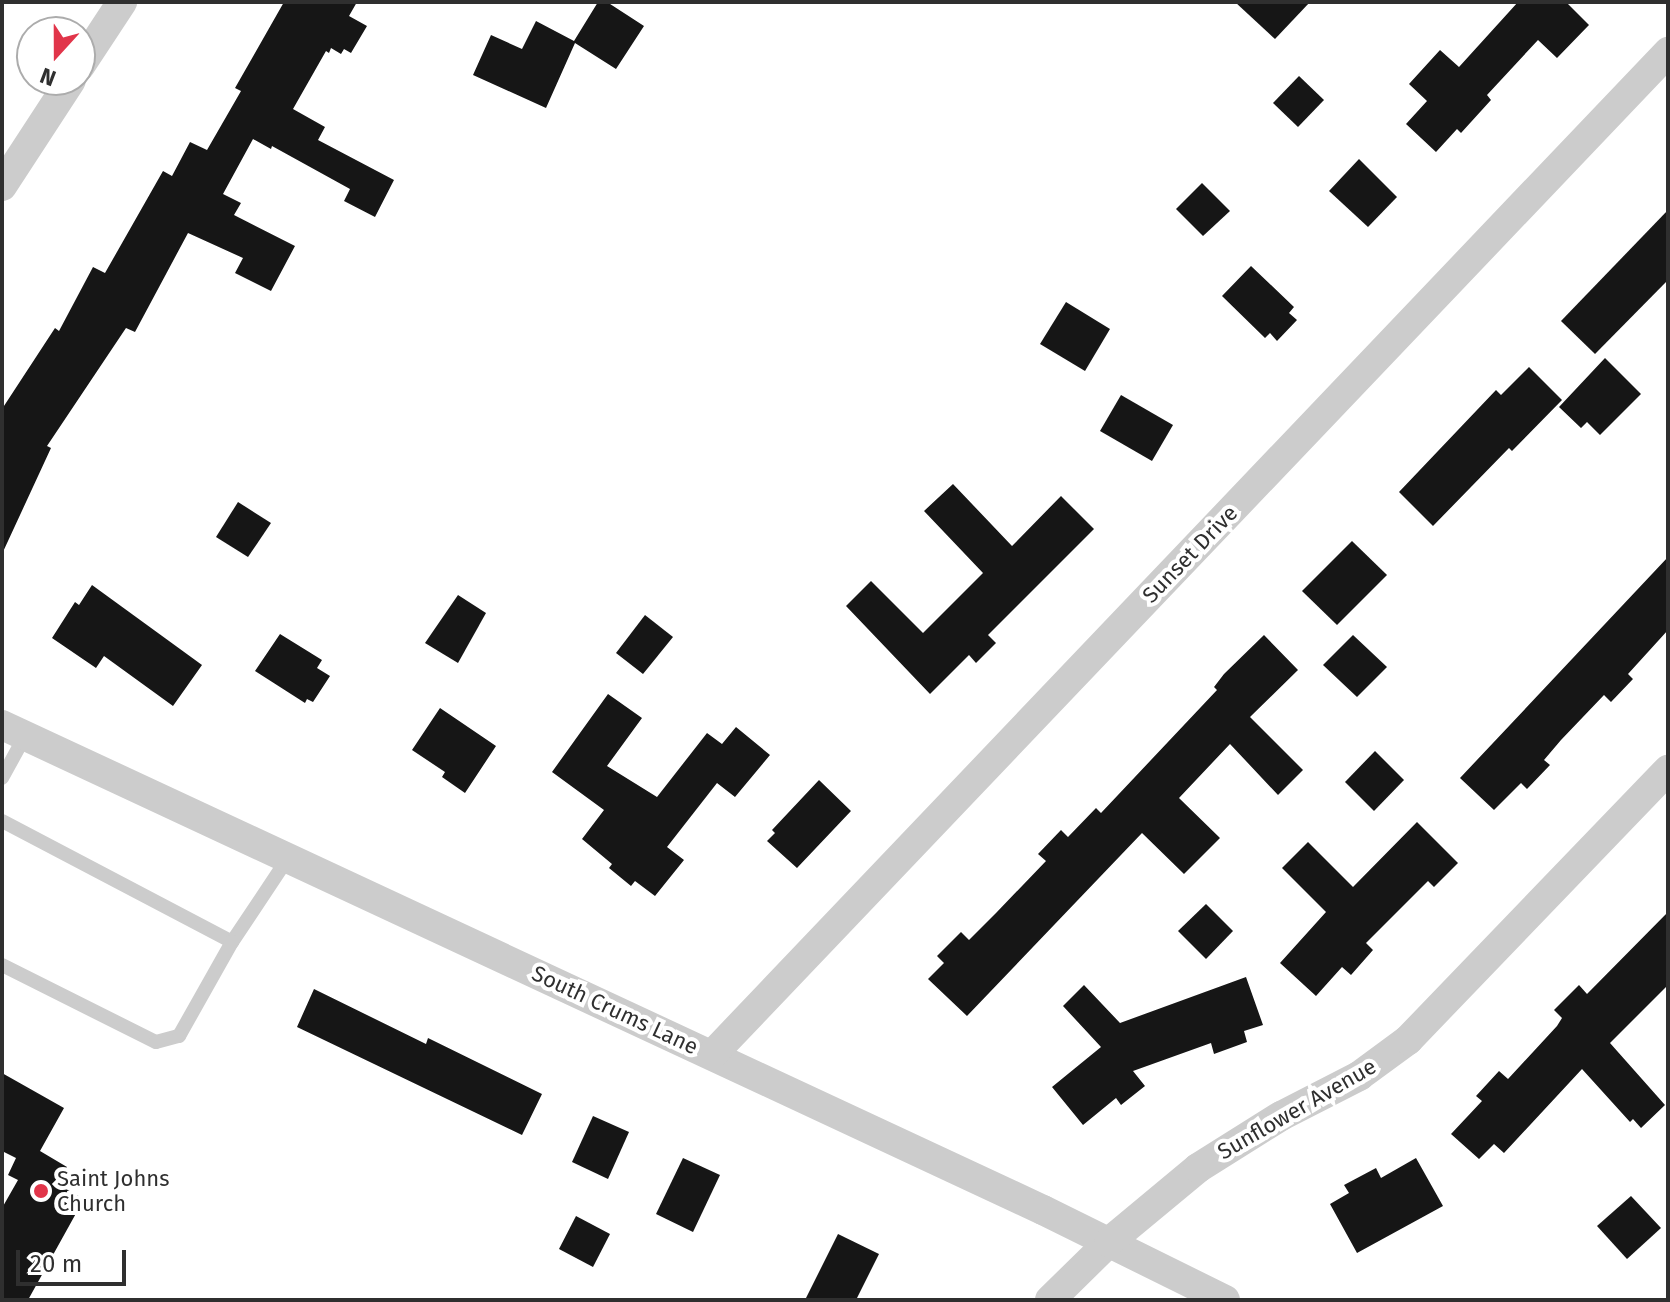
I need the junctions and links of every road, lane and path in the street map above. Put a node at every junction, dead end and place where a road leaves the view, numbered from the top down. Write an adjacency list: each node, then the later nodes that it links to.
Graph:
1 (122, 2): 2 (street)
2 (96, 42)
3 (1668, 52): 13 (street, Sunset Drive)
4 (61, 96): 5 (street)
5 (2, 186)
6 (14, 731): 8 (lane); 10 (street, South Crums Lane)
7 (1668, 770): 14 (street, Sunflower Avenue)
8 (2, 778)
9 (2, 821): 11 (lane)
10 (288, 858): 11 (lane); 13 (street, South Crums Lane)
11 (232, 942): 12 (lane)
12 (2, 965)
13 (712, 1055): 14 (street, South Crums Lane)
14 (1109, 1242): 15 (street, Sunflower Avenue); 16 (street, South Crums Lane)
15 (1050, 1300)
16 (1225, 1300)

